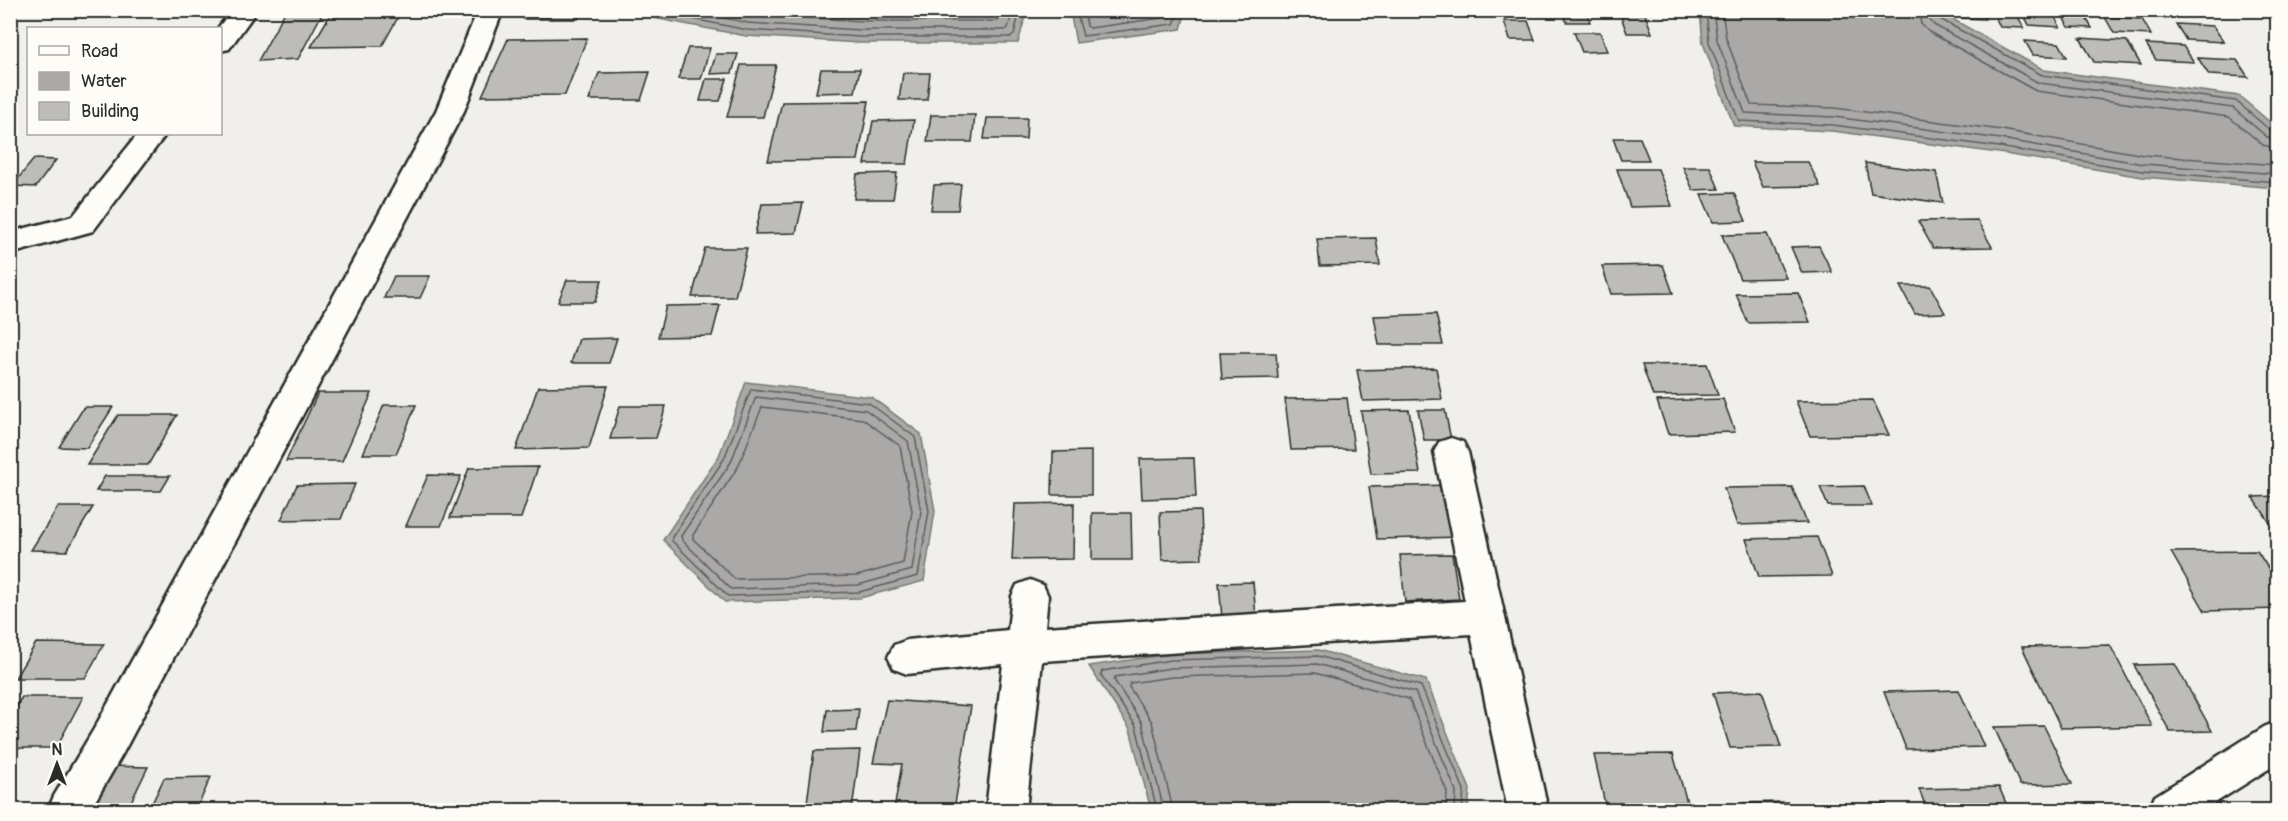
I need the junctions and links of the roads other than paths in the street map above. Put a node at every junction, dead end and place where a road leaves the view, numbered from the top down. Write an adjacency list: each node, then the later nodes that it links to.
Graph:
1 (245, 10): 3 (street)
2 (491, 10): 12 (street)
3 (222, 40)
4 (151, 135): 5 (street)
5 (10, 243)
6 (1450, 452): 8 (street)
7 (1030, 596): 9 (street)
8 (1487, 616): 9 (street); 14 (street)
9 (1024, 645): 10 (street); 13 (street)
10 (907, 657)
11 (2277, 740): 15 (street)
12 (68, 810)
13 (1006, 810)
14 (1528, 810)
15 (2169, 810)

